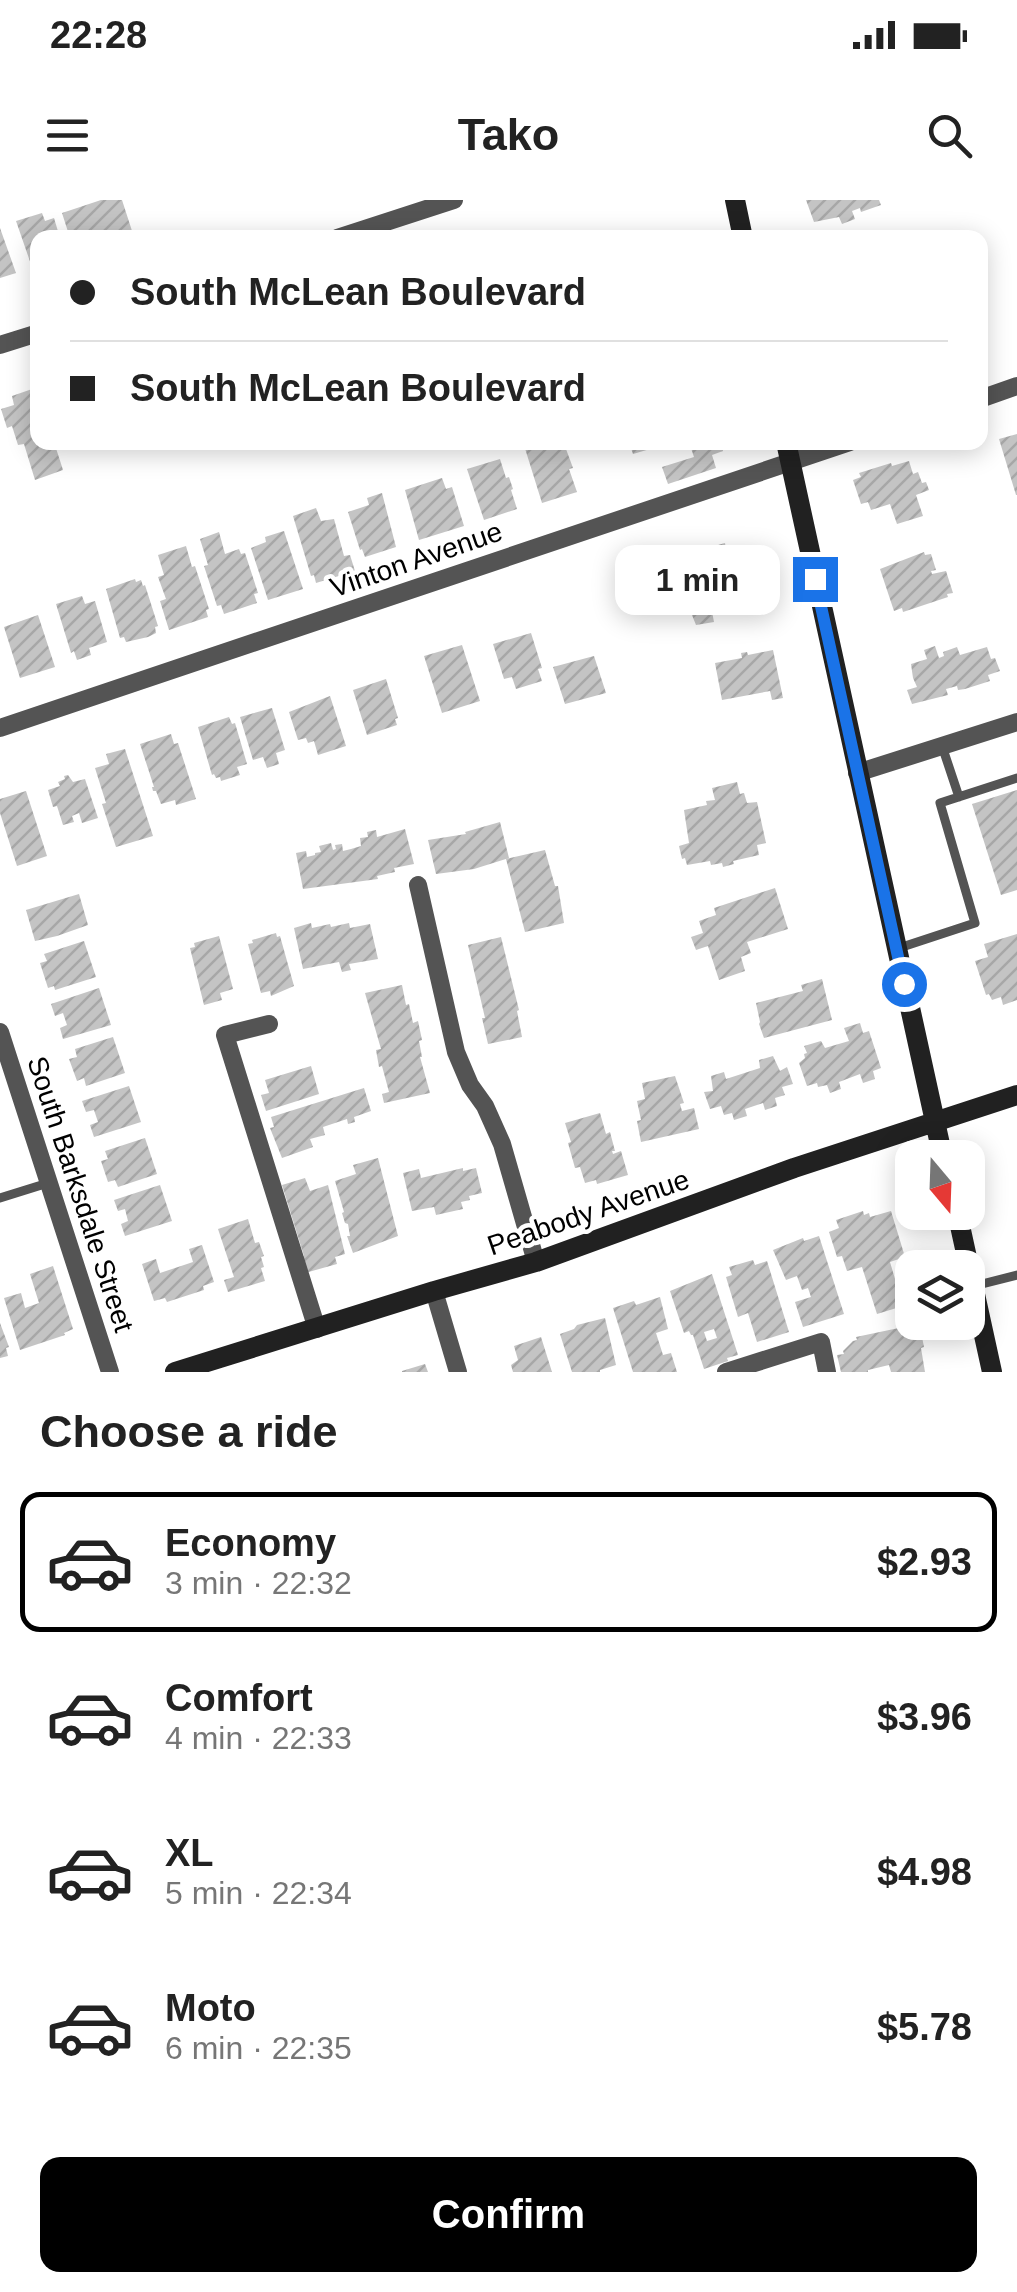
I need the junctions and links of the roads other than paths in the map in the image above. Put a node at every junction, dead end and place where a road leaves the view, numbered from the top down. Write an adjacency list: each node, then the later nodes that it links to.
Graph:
1 (454, 200): 3 (street)
2 (735, 200): 4 (main road)
3 (361, 230)
4 (741, 230)
5 (30, 336): 6 (street)
6 (0, 345)
7 (1017, 386): 8 (street)
8 (988, 396)
9 (788, 453): 11 (street, Vinton Avenue); 13 (main road)
10 (1017, 722): 12 (street)
11 (0, 728)
12 (942, 746): 13 (street); 15 (lane)
13 (857, 773): 17 (main road)
14 (1017, 778): 15 (lane)
15 (959, 797): 17 (lane)
16 (418, 885): 25 (street)
17 (896, 949): 21 (main road)
18 (269, 1024): 29 (street)
19 (1, 1038): 23 (street, South Barksdale Street)
20 (1017, 1095): 21 (main road, Peabody Avenue)
21 (935, 1121): 22 (main road); 25 (main road, Peabody Avenue)
22 (940, 1140)
23 (48, 1183): 24 (lane); 31 (street, South Barksdale Street)
24 (0, 1198)
25 (536, 1262): 28 (main road, Peabody Avenue)
26 (1017, 1275): 27 (lane)
27 (985, 1283)
28 (434, 1291): 29 (main road, Peabody Avenue); 33 (street)
29 (317, 1329): 32 (main road, Peabody Avenue)
30 (985, 1339): 36 (main road)
31 (110, 1372)
32 (175, 1372)
33 (458, 1372)
34 (726, 1372): 35 (street)
35 (827, 1372)
36 (992, 1372)

